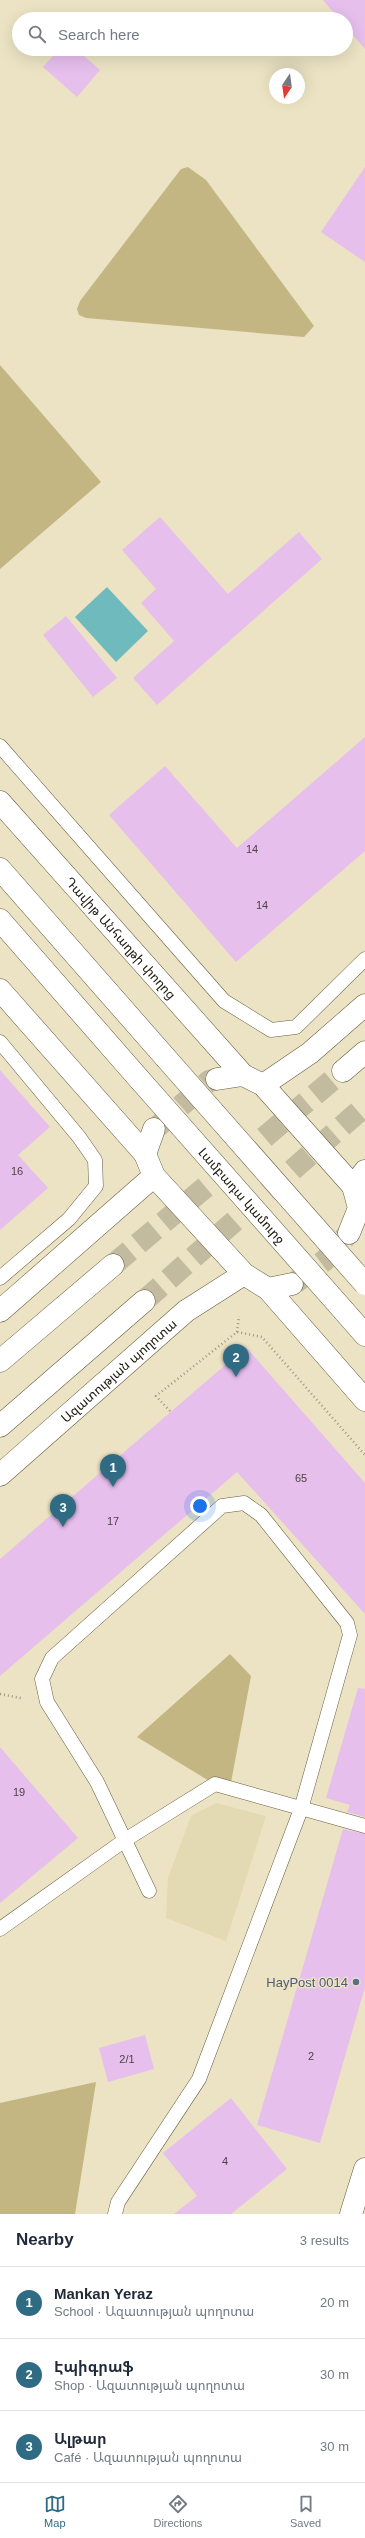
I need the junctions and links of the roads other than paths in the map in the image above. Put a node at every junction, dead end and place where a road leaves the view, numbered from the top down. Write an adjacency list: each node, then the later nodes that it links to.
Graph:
1 (0, 746): 5 (lane)
2 (0, 802): 11 (main road, Դավիթ Անհաղթի փողոց)
3 (0, 869): 24 (main road, bridge)
4 (0, 920): 28 (main road, Լամբադա կամուրջ, bridge)
5 (365, 958)
6 (0, 990): 15 (main road)
7 (365, 1005): 13 (main road)
8 (0, 1042): 22 (lane)
9 (365, 1052): 10 (main road)
10 (343, 1071)
11 (243, 1074): 12 (main road); 13 (main road)
12 (217, 1078)
13 (263, 1085): 17 (main road)
14 (154, 1129): 15 (main road)
15 (145, 1154): 16 (main road)
16 (154, 1176): 21 (main road); 27 (main road)
17 (359, 1179): 18 (main road)
18 (362, 1212): 19 (main road)
19 (349, 1233)
20 (113, 1265): 29 (main road)
21 (244, 1274): 25 (main road); 32 (main road, Ազատության պողոտա)
22 (0, 1278)
23 (292, 1284): 25 (main road)
24 (365, 1284)
25 (268, 1289): 30 (main road)
26 (144, 1301): 31 (main road)
27 (0, 1311)
28 (365, 1335)
29 (0, 1361)
30 (365, 1400)
31 (0, 1426)
32 (0, 1475)
33 (301, 1808): 34 (lane); 35 (lane); 35 (lane); 39 (lane)
34 (365, 1826)
35 (125, 1840): 36 (lane); 37 (lane)
36 (149, 1891)
37 (0, 1929)
38 (365, 2169): 40 (main road)
39 (115, 2214)
40 (351, 2214)

